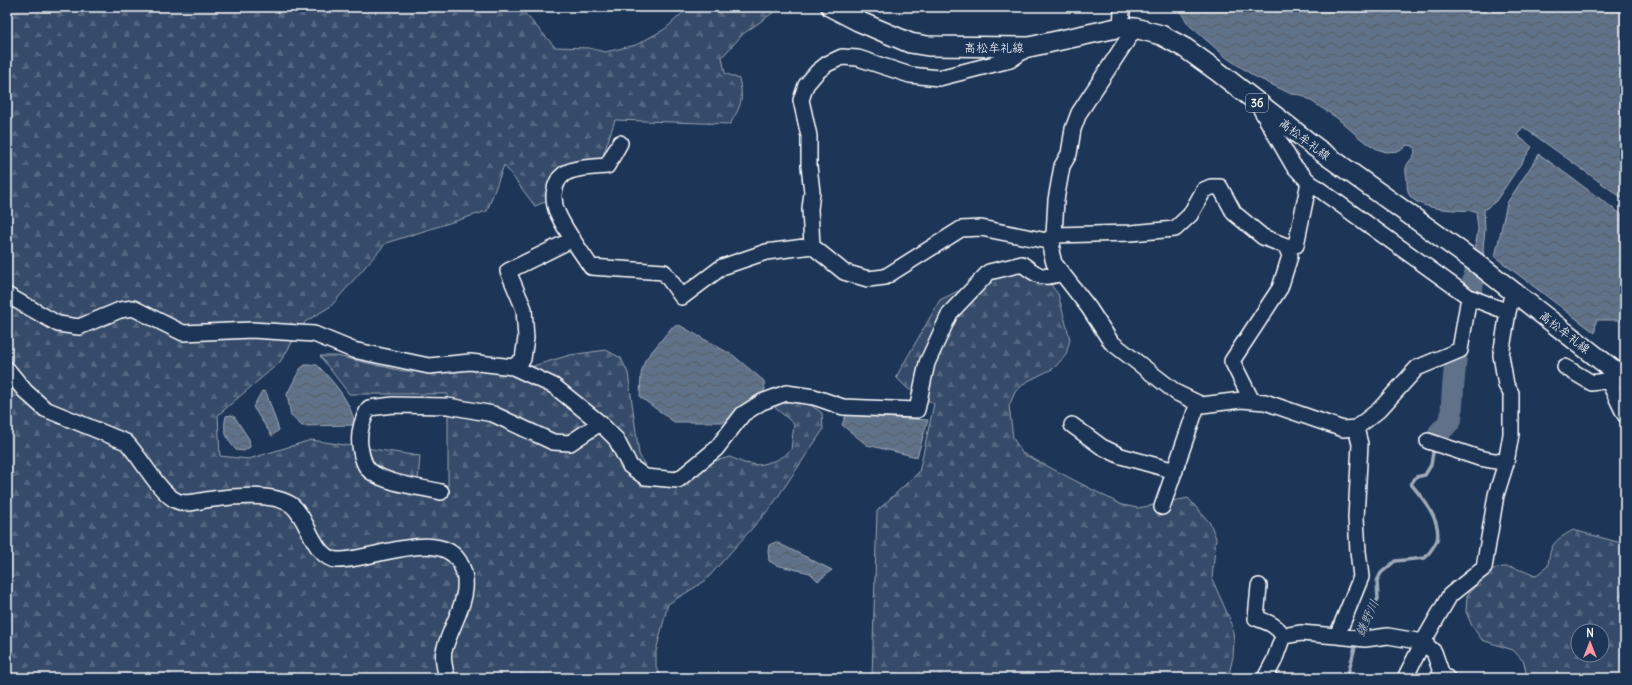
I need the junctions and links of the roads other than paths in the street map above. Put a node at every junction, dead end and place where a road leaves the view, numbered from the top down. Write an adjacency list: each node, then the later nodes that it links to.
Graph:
1 (831, 7): 4 (main road, 高松牟礼線 / 36)
2 (1124, 7): 3 (street)
3 (1128, 28): 4 (main road, 高松牟礼線 / 36); 5 (main road, 高松牟礼線 / 36); 8 (street)
4 (1028, 47): 10 (street)
5 (1258, 103): 7 (street); 13 (main road, 高松牟礼線 / 36)
6 (620, 143): 9 (street)
7 (1309, 182): 11 (street); 15 (street)
8 (1054, 235): 10 (street); 11 (street); 12 (street)
9 (573, 239): 10 (street); 17 (street)
10 (812, 246)
11 (1286, 246): 21 (street)
12 (1061, 273): 22 (street); 24 (street)
13 (1513, 291): 16 (street); 20 (main road, 高松牟礼線 / 36)
14 (7, 295): 17 (street)
15 (1469, 297): 16 (street); 26 (street)
16 (1508, 312): 28 (street)
17 (513, 367): 24 (street)
18 (1565, 367): 23 (street)
19 (7, 369): 36 (street)
20 (1625, 378)
21 (1252, 401): 22 (street); 26 (street)
22 (1198, 403): 29 (street)
23 (1625, 415)
24 (600, 423): 30 (street)
25 (1072, 425): 29 (street)
26 (1356, 428): 34 (street)
27 (1428, 441): 28 (street)
28 (1506, 463): 35 (street)
29 (1175, 471): 31 (street)
30 (441, 492)
31 (1162, 507)
32 (1259, 586): 33 (street)
33 (1283, 636): 34 (street); 37 (street)
34 (1338, 636): 35 (street)
35 (1423, 642): 38 (street); 39 (street)
36 (447, 678)
37 (1265, 678)
38 (1405, 678)
39 (1447, 678)

